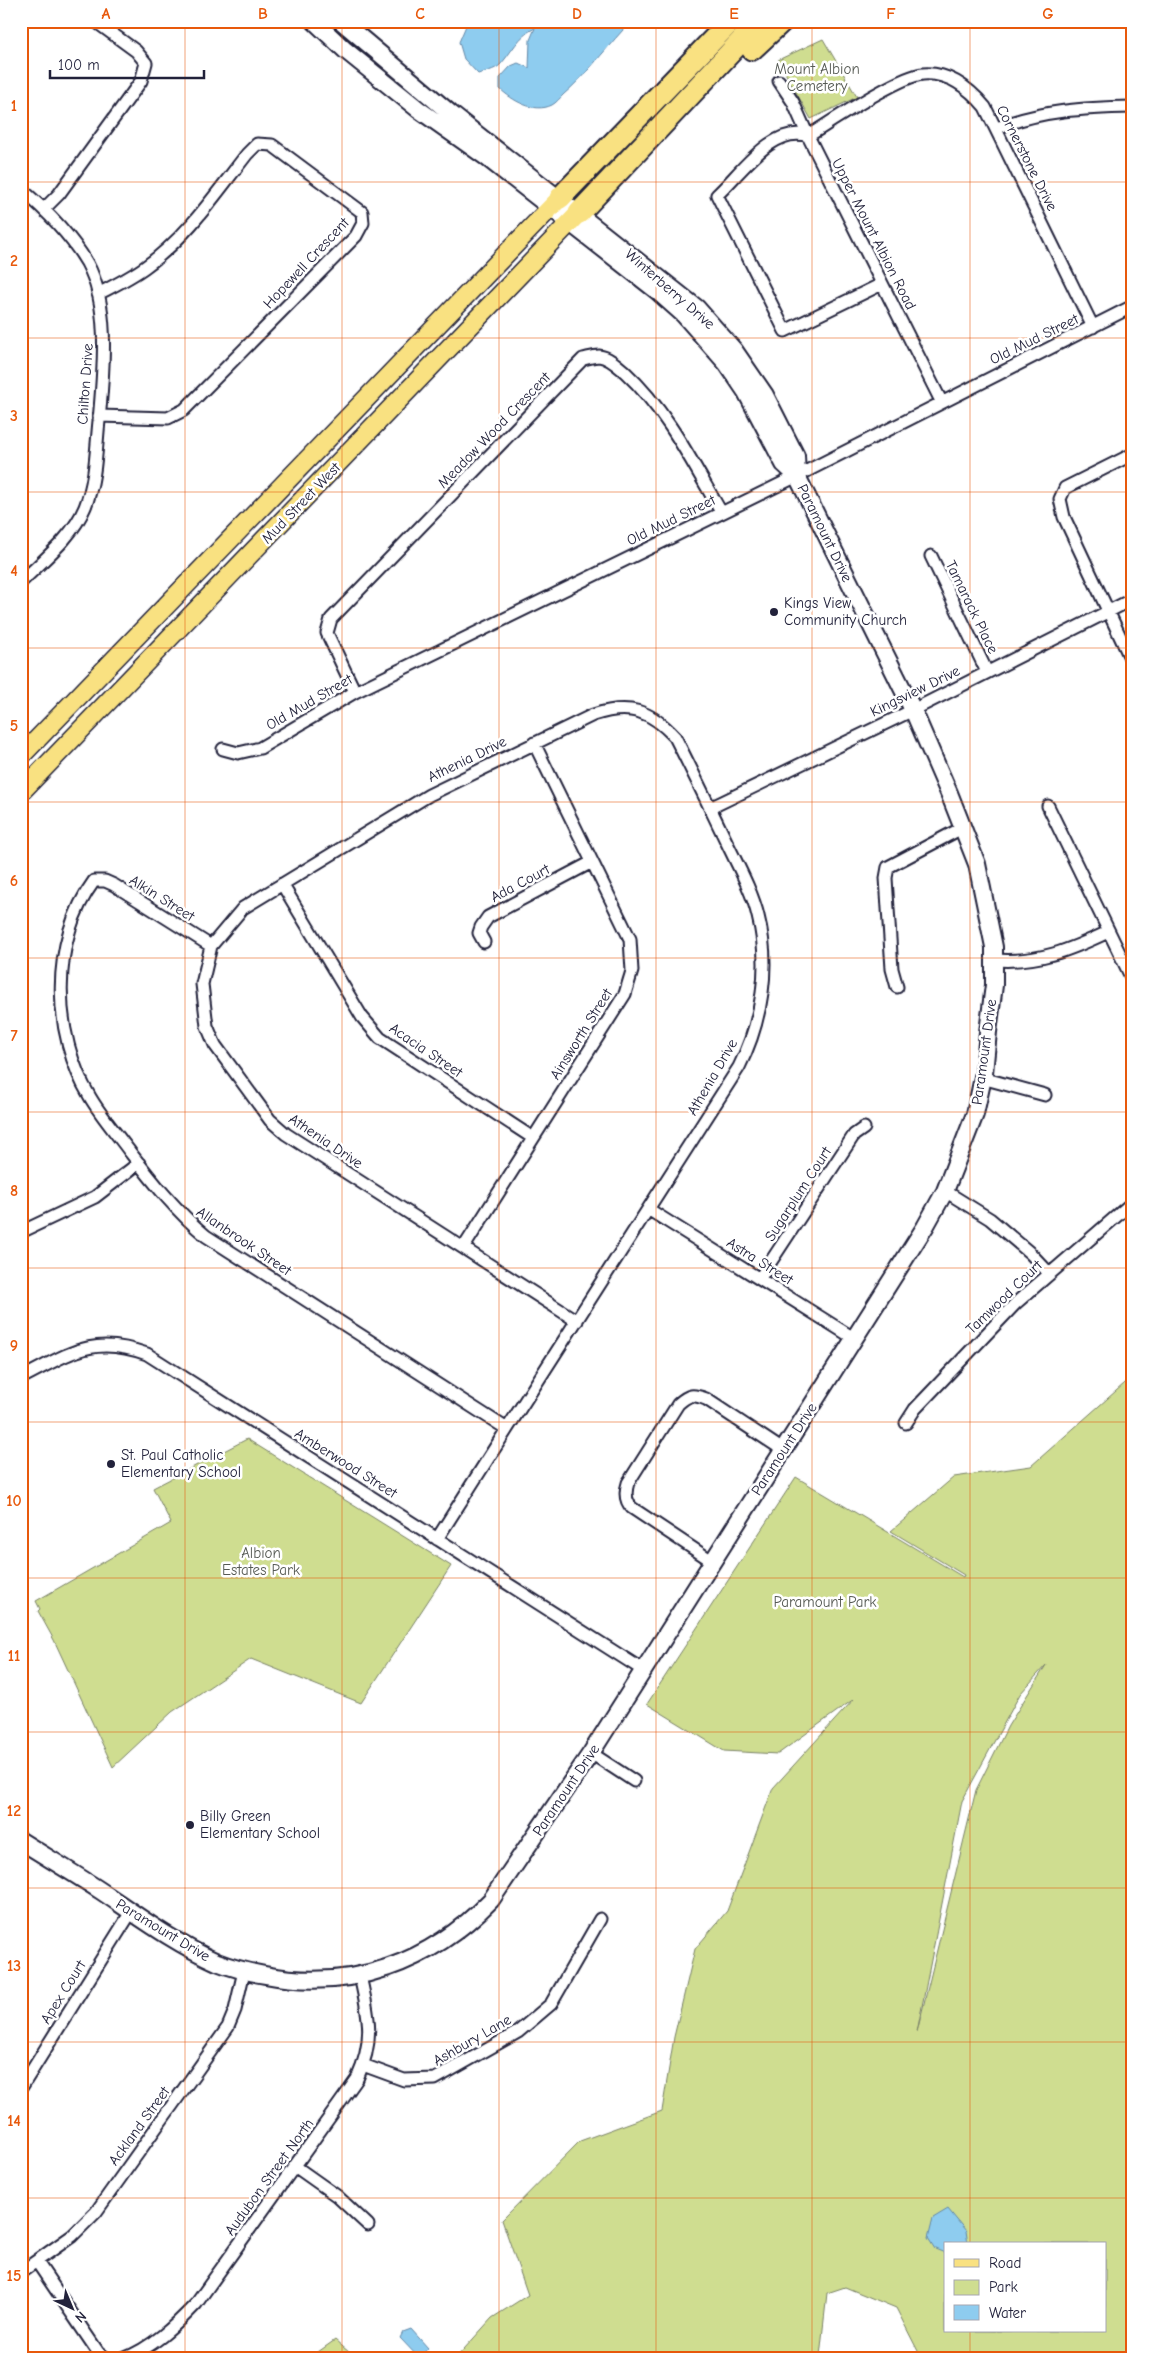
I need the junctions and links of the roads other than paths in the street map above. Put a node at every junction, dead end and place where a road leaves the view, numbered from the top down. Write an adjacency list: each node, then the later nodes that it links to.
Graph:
1 (95, 21): 14 (street)
2 (314, 21): 13 (street, Winterberry Drive)
3 (341, 21): 13 (street, Winterberry Drive)
4 (731, 21): 13 (highway)
5 (760, 21): 11 (highway)
6 (782, 21): 11 (highway)
7 (779, 81): 10 (street, Upper Mount Albion Road)
8 (1133, 107): 9 (street)
9 (997, 128): 10 (street, Cornerstone Drive); 19 (street, Cornerstone Drive)
10 (808, 136): 16 (street, Upper Mount Albion Road); 16 (street)
11 (636, 153): 15 (highway)
12 (21, 189): 14 (street, Chilton Drive)
13 (555, 203): 15 (street, Winterberry Drive); 35 (main road, Mud Street West)
14 (44, 209): 17 (street, Chilton Drive)
15 (575, 219): 23 (street, Winterberry Drive); 36 (main road, Mud Street West)
16 (882, 284): 20 (street, Upper Mount Albion Road)
17 (98, 294): 21 (street, Chilton Drive); 21 (street, Hopewell Crescent)
18 (1133, 306): 19 (street, Old Mud Street)
19 (1093, 326): 20 (street, Old Mud Street)
20 (941, 401): 23 (street, Old Mud Street)
21 (99, 416): 26 (street, Chilton Drive)
22 (1133, 454): 28 (street)
23 (797, 476): 24 (street, Old Mud Street); 32 (street, Paramount Drive)
24 (721, 512): 31 (street, Old Mud Street); 31 (street, Meadow Wood Crescent)
25 (931, 556): 30 (street, Tamarack Place)
26 (21, 582)
27 (1133, 598): 28 (street, Kingsview Drive)
28 (1109, 610): 29 (street); 30 (street, Kingsview Drive)
29 (1133, 664)
30 (987, 672): 32 (street, Kingsview Drive)
31 (356, 692): 34 (street, Old Mud Street)
32 (913, 710): 38 (street, Kingsview Drive); 39 (street, Paramount Drive)
33 (534, 743): 38 (street, Athenia Drive); 40 (street, Ainsworth Street); 42 (street, Athenia Drive)
34 (222, 749)
35 (21, 756)
36 (21, 792)
37 (1048, 806): 43 (street)
38 (710, 808): 56 (street, Athenia Drive)
39 (962, 828): 46 (street, Paramount Drive); 48 (street)
40 (592, 862): 44 (street, Ada Court); 52 (street, Ainsworth Street)
41 (94, 881): 45 (street, Alkin Street); 53 (street, Allanbrook Street)
42 (282, 884): 45 (street, Athenia Drive); 52 (street, Acacia Street)
43 (1108, 932): 46 (street); 47 (street)
44 (484, 942)
45 (211, 946): 58 (street, Athenia Drive)
46 (995, 960): 49 (street, Paramount Drive)
47 (1133, 981)
48 (897, 987)
49 (982, 1078): 50 (street); 54 (street, Paramount Drive)
50 (1045, 1095)
51 (864, 1128): 60 (street, Sugarplum Court)
52 (533, 1138): 58 (street, Ainsworth Street)
53 (139, 1163): 57 (street); 65 (street, Allanbrook Street)
54 (945, 1191): 59 (street); 62 (street, Paramount Drive)
55 (1133, 1202): 59 (street, Tamwood Court)
56 (648, 1209): 60 (street, Astra Street); 61 (street, Athenia Drive)
57 (21, 1232)
58 (464, 1247): 61 (street, Athenia Drive)
59 (1049, 1273): 64 (street, Tamwood Court)
60 (760, 1278): 62 (street, Astra Street)
61 (577, 1321): 65 (street, Athenia Drive)
62 (855, 1339): 66 (street, Paramount Drive)
63 (21, 1378): 67 (street, Amberwood Street)
64 (906, 1423)
65 (507, 1429): 67 (street, Athenia Drive)
66 (783, 1450): 68 (street, Paramount Drive); 68 (street)
67 (437, 1539): 69 (street, Amberwood Street)
68 (712, 1561): 69 (street, Paramount Drive)
69 (642, 1670): 70 (street, Paramount Drive)
70 (591, 1753): 71 (street); 76 (street, Paramount Drive)
71 (634, 1781)
72 (21, 1840): 73 (street, Paramount Drive)
73 (131, 1912): 75 (street, Paramount Drive); 78 (street, Apex Court)
74 (600, 1919): 77 (street, Ashbury Lane)
75 (244, 1971): 76 (street, Paramount Drive); 81 (street, Ackland Street)
76 (360, 1976): 77 (street, Audubon Street North)
77 (363, 2065): 79 (street, Audubon Street North)
78 (21, 2088)
79 (296, 2167): 80 (street); 84 (street, Audubon Street North)
80 (368, 2226)
81 (37, 2262): 82 (street, Ackland Street); 83 (street)
82 (21, 2272)
83 (107, 2359)
84 (123, 2359)

